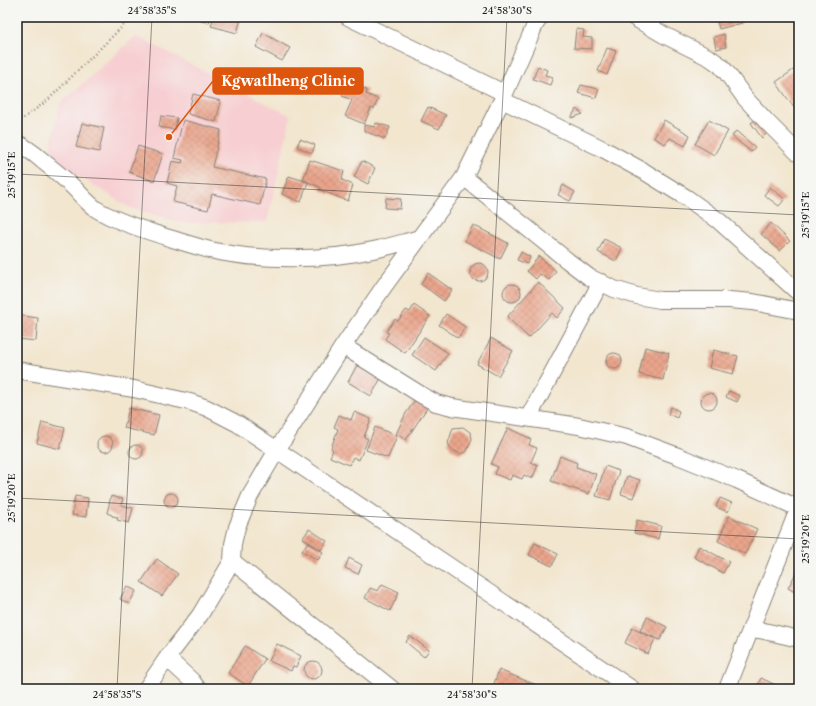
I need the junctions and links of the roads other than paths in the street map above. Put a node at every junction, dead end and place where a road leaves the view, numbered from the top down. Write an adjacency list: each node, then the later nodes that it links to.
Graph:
1 (348, 17): 4 (street)
2 (540, 17): 4 (street)
3 (633, 17): 6 (street)
4 (503, 96): 7 (street); 10 (street)
5 (17, 143): 8 (street)
6 (799, 154)
7 (464, 177): 8 (street); 9 (street)
8 (420, 238): 12 (street)
9 (601, 282): 11 (street); 14 (street)
10 (799, 293)
11 (799, 311)
12 (343, 346): 14 (street); 15 (street)
13 (17, 370): 15 (street)
14 (528, 418): 16 (street)
15 (277, 450): 17 (street); 24 (street)
16 (799, 508): 18 (street)
17 (232, 561): 20 (street); 23 (street)
18 (751, 628): 19 (street); 25 (street)
19 (799, 639)
20 (167, 658): 21 (street); 22 (street)
21 (146, 689)
22 (198, 689)
23 (392, 689)
24 (632, 689)
25 (727, 689)

